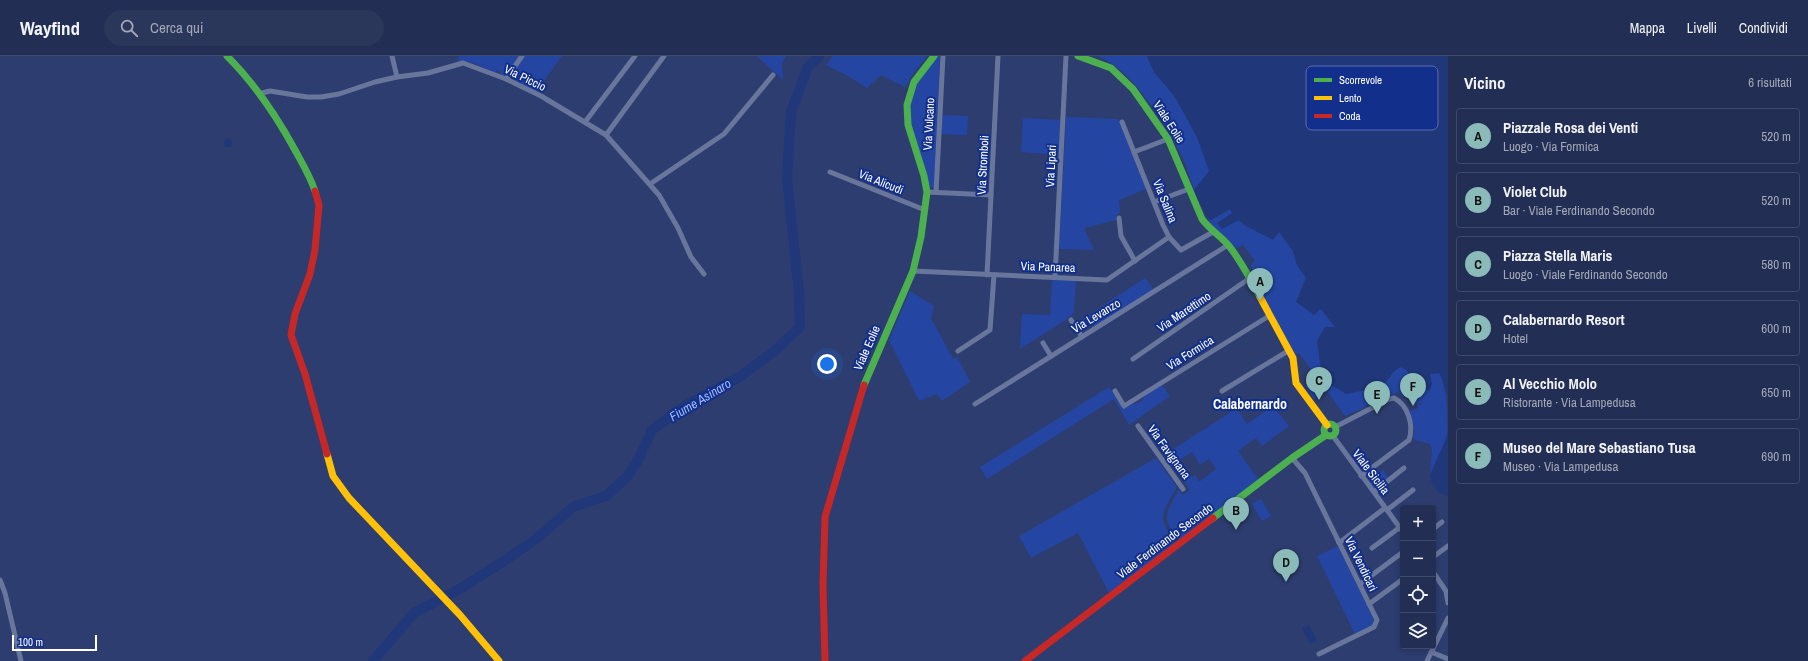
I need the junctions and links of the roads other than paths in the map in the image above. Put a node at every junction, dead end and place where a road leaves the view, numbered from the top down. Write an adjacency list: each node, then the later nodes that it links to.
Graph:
1 (227, 56): 14 (street)
2 (392, 56): 12 (street)
3 (522, 56): 13 (street)
4 (635, 56): 15 (street)
5 (664, 56): 17 (street)
6 (934, 56): 23 (street, Viale Eolie)
7 (942, 56): 24 (street, Via Vulcano)
8 (998, 56): 25 (street, Via Stromboli)
9 (1066, 56): 37 (street, Via Lipari)
10 (1078, 56): 18 (street, Viale Eolie)
11 (773, 74): 21 (street)
12 (397, 77): 13 (street, Via Piccio); 14 (street, Via Piccio)
13 (506, 79): 15 (street, Via Piccio)
14 (262, 93): 81 (street)
15 (585, 122): 17 (street, Via Piccio)
16 (1122, 122): 19 (street, Via Salina)
17 (606, 135): 21 (street, Via Piccio)
18 (1168, 139): 19 (street); 22 (street, Viale Eolie)
19 (1134, 152): 26 (street, Via Salina)
20 (830, 172): 27 (street, Via Alicudi)
21 (650, 184): 34 (street, Via Piccio)
22 (1189, 190): 26 (street); 29 (street, Viale Eolie)
23 (927, 192): 24 (street); 27 (street, Viale Eolie)
24 (936, 192): 25 (street)
25 (991, 195): 35 (street, Via Stromboli)
26 (1154, 202): 30 (street, Via Salina)
27 (925, 210): 33 (street, Viale Eolie)
28 (1119, 218): 32 (street)
29 (1213, 232): 30 (street, Via Salina); 31 (street, Viale Eolie)
30 (1169, 237): 32 (street, Via Panarea)
31 (1228, 245): 38 (street, Viale Eolie); 41 (street, Via Levanzo)
32 (1135, 261): 37 (street, Via Panarea)
33 (913, 270): 35 (street, Via Panarea); 82 (street, Viale Eolie)
34 (704, 274)
35 (987, 275): 36 (street, Via Panarea)
36 (994, 275): 37 (street, Via Panarea); 43 (street)
37 (1055, 277)
38 (1248, 280): 39 (street, Viale Eolie); 46 (street, Via Marettimo)
39 (1267, 317): 44 (street, Viale Eolie); 47 (street, Via Formica)
40 (1071, 320): 41 (street)
41 (1082, 337): 45 (street, Via Levanzo)
42 (1043, 343): 45 (street)
43 (958, 351)
44 (1287, 351): 48 (street); 50 (street, Viale Eolie)
45 (1051, 356): 49 (street, Via Levanzo)
46 (1133, 359)
47 (1115, 391)
48 (1222, 391)
49 (975, 404)
50 (1327, 425): 52 (street); 53 (street)
51 (1138, 426): 57 (street, Via Favignana)
52 (1336, 427): 53 (street); 56 (street)
53 (1329, 435): 54 (street, Viale Ferdinando Secondo); 56 (street, Viale Sicilia)
54 (1292, 458): 65 (street, Via Vendicari); 83 (street, Viale Ferdinando Secondo)
55 (1404, 468): 59 (street)
56 (1361, 476): 59 (street, Viale Sicilia)
57 (1183, 489)
58 (1413, 490): 60 (street)
59 (1374, 492): 60 (street, Viale Sicilia)
60 (1386, 509): 62 (street, Viale Sicilia); 65 (street)
61 (1442, 522): 63 (street)
62 (1400, 526)
63 (1436, 527)
64 (1400, 529): 67 (street)
65 (1339, 543): 73 (street, Via Vendicari)
66 (1448, 546): 69 (street)
67 (1372, 548)
68 (1400, 554): 73 (street)
69 (1436, 555)
70 (1436, 576): 74 (street)
71 (0, 580): 80 (street)
72 (1400, 581): 75 (street)
73 (1360, 584): 75 (street, Via Vendicari)
74 (1448, 603)
75 (1369, 604): 78 (street, Via Vendicari)
76 (1448, 618): 77 (street)
77 (1431, 652): 79 (street); 84 (street)
78 (1319, 654)
79 (1448, 659)
80 (21, 661)
81 (499, 661)
82 (825, 661)
83 (1026, 661)
84 (1427, 661)

